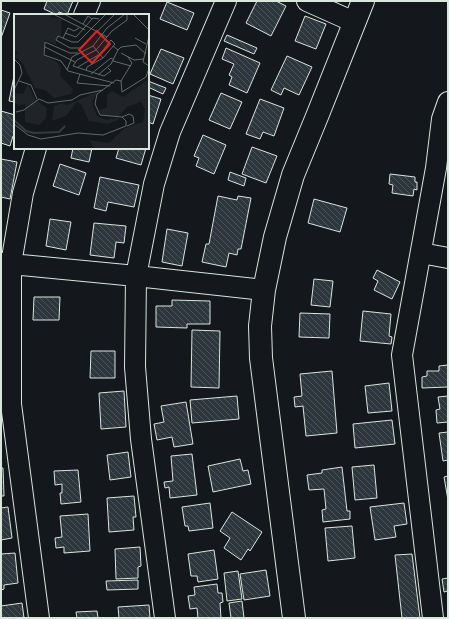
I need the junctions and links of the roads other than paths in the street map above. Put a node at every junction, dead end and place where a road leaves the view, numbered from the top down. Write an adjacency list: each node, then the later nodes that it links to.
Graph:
1 (90, 1): 5 (street)
2 (226, 1): 12 (street)
3 (307, 1): 6 (street)
4 (363, 1): 6 (street)
5 (84, 14)
6 (354, 22): 13 (street)
7 (448, 102): 9 (street)
8 (36, 149): 11 (street)
9 (421, 253): 10 (street); 17 (street)
10 (448, 258)
11 (6, 264): 12 (street); 14 (street)
12 (136, 276): 13 (street); 15 (street)
13 (264, 290): 16 (street)
14 (38, 618)
15 (165, 618)
16 (294, 618)
17 (433, 618)

